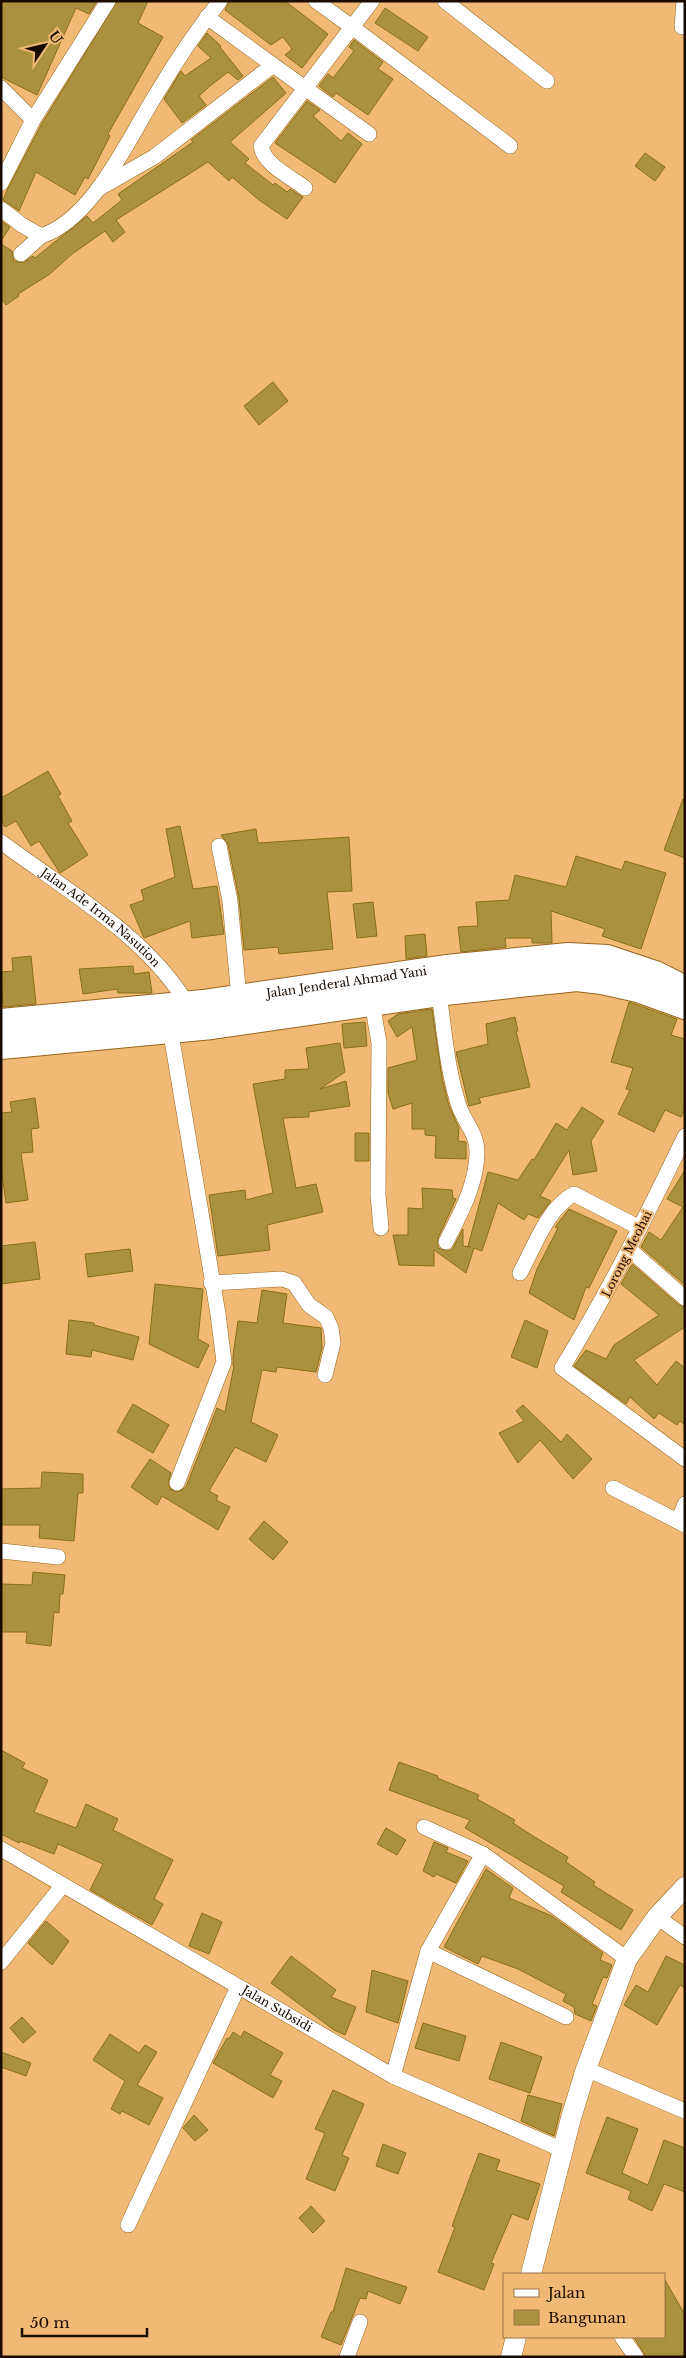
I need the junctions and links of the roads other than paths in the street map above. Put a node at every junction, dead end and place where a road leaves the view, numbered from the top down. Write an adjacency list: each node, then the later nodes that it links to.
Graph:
1 (108, 1): 14 (street)
2 (220, 1): 7 (street)
3 (316, 1): 8 (street)
4 (372, 1): 8 (street)
5 (445, 1): 11 (street)
6 (684, 1): 9 (street)
7 (207, 18): 10 (street); 19 (street)
8 (352, 26): 13 (street); 16 (street)
9 (682, 27)
10 (273, 65): 13 (street); 19 (street)
11 (547, 81)
12 (1, 88): 14 (street)
13 (306, 89): 15 (street); 18 (street)
14 (33, 120): 17 (street)
15 (369, 134)
16 (510, 146)
17 (1, 183)
18 (305, 188)
19 (97, 190): 21 (street)
20 (1, 209): 21 (street)
21 (41, 236): 22 (street)
22 (21, 254)
23 (1, 842): 29 (street, Jalan Ade Irma Nasution)
24 (219, 846): 27 (street)
25 (685, 988): 27 (highway, Jalan Jenderal Ahmad Yani)
26 (439, 993): 28 (highway, Jalan Jenderal Ahmad Yani); 30 (highway, Jalan Jenderal Ahmad Yani); 37 (street)
27 (239, 998): 29 (highway, Jalan Jenderal Ahmad Yani)
28 (372, 1002): 32 (highway, Jalan Jenderal Ahmad Yani); 35 (street)
29 (188, 1004): 31 (highway, Jalan Jenderal Ahmad Yani)
30 (685, 1006)
31 (1, 1022)
32 (170, 1028): 33 (highway, Jalan Jenderal Ahmad Yani); 40 (street)
33 (1, 1046)
34 (685, 1136): 36 (street, Lorong Meohai)
35 (381, 1228)
36 (640, 1228): 38 (street, Lorong Meohai); 39 (street)
37 (446, 1242)
38 (630, 1250): 41 (street); 43 (street, Lorong Meohai)
39 (520, 1273)
40 (211, 1283): 42 (street); 44 (street)
41 (685, 1298)
42 (325, 1375)
43 (685, 1459)
44 (177, 1483)
45 (613, 1488): 47 (street)
46 (685, 1504): 47 (street)
47 (681, 1523)
48 (1, 1551): 49 (street)
49 (58, 1557)
50 (424, 1827): 52 (street)
51 (1, 1849): 53 (street, Jalan Subsidi)
52 (483, 1854): 57 (street); 58 (street)
53 (63, 1885): 59 (street); 60 (street, Jalan Subsidi)
54 (685, 1887): 55 (street)
55 (657, 1918): 56 (street); 58 (street)
56 (685, 1937)
57 (428, 1951): 61 (street); 63 (street)
58 (628, 1959): 62 (street)
59 (1, 1962)
60 (238, 1987): 63 (street, Jalan Subsidi); 66 (street)
61 (566, 2018)
62 (586, 2069): 64 (street); 65 (street)
63 (393, 2076): 65 (street, Jalan Subsidi)
64 (685, 2111)
65 (563, 2150): 67 (street)
66 (128, 2225)
67 (531, 2273)
68 (360, 2322): 71 (street)
69 (516, 2338): 72 (street)
70 (623, 2338): 73 (street)
71 (347, 2357)
72 (511, 2357)
73 (636, 2357)

